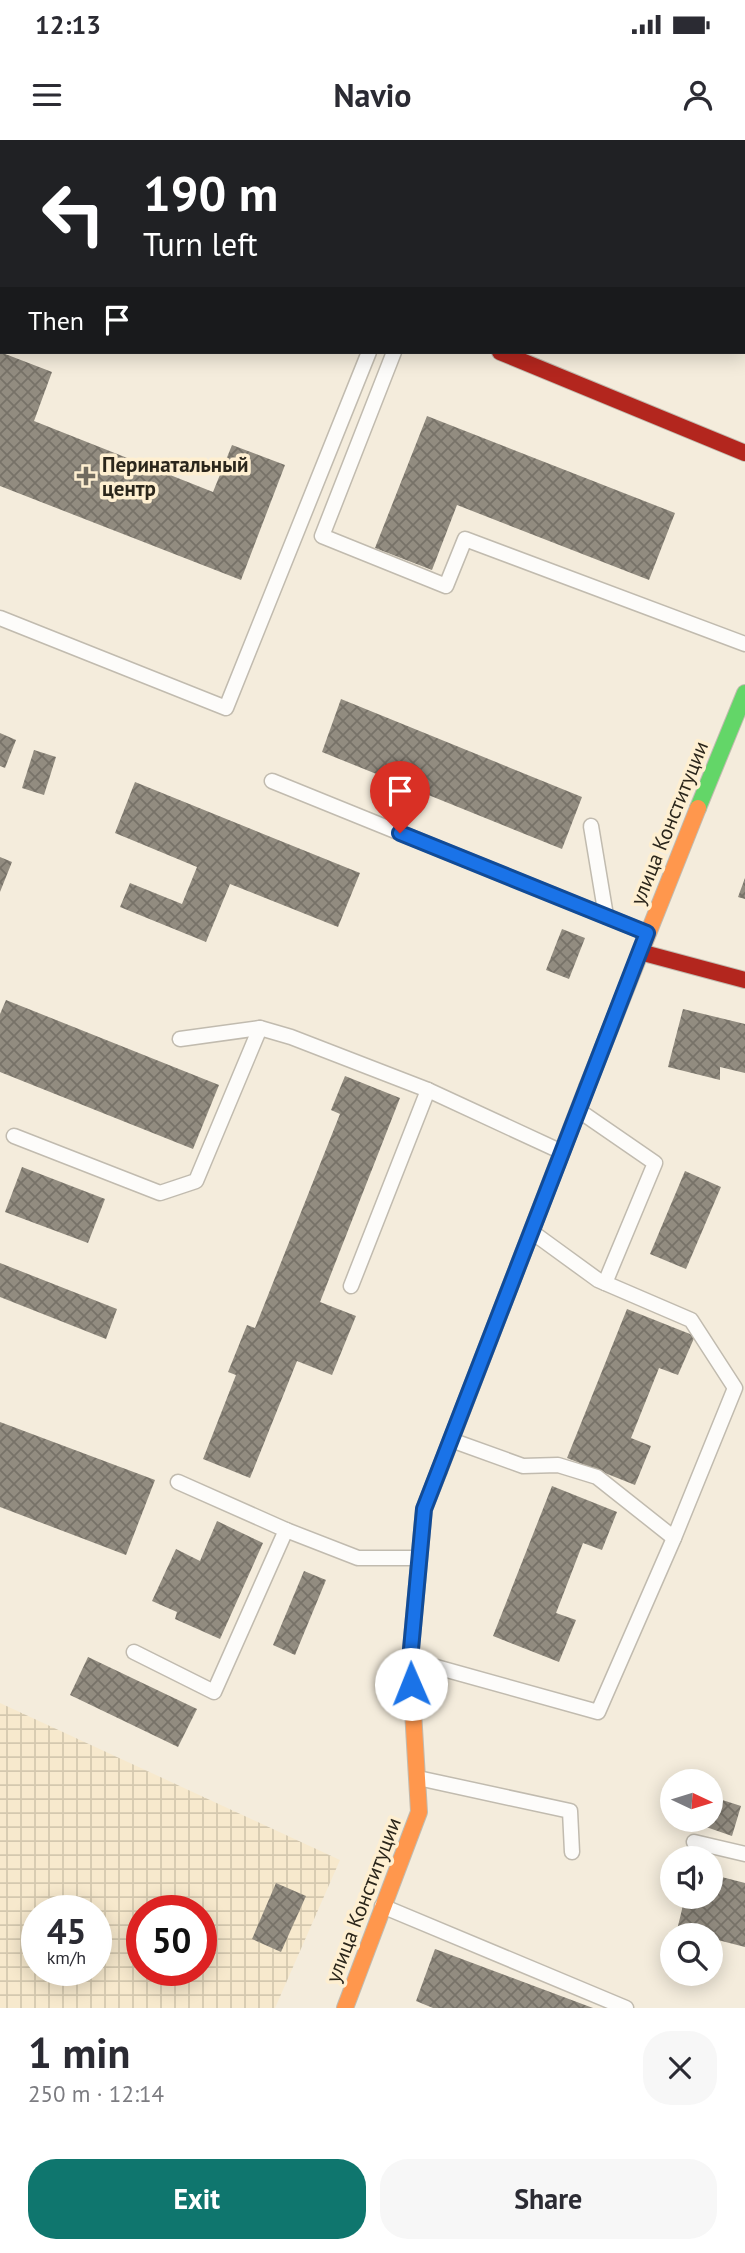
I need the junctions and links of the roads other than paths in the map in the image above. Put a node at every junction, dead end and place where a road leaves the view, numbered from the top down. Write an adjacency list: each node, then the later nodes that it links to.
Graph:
1 (368, 354): 5 (lane)
2 (393, 354): 6 (lane)
3 (505, 354): 4 (main road)
4 (745, 453)
5 (0, 618)
6 (745, 645)
7 (745, 693): 11 (main road, улица Конституции)
8 (272, 781): 10 (lane)
9 (591, 826): 10 (lane)
10 (606, 916): 11 (lane)
11 (647, 933): 12 (main road, улица Конституции)
12 (640, 952): 13 (main road); 17 (main road, улица Конституции)
13 (745, 980)
14 (260, 1028): 15 (lane); 16 (lane); 18 (lane)
15 (180, 1039)
16 (428, 1090): 19 (lane); 22 (lane)
17 (579, 1110): 19 (main road, улица Конституции); 21 (lane)
18 (14, 1136)
19 (563, 1153): 20 (main road, улица Конституции)
20 (531, 1232): 21 (lane); 23 (main road, улица Конституции)
21 (605, 1283): 26 (lane)
22 (351, 1286)
23 (451, 1440): 26 (lane); 27 (main road, улица Конституции)
24 (178, 1482): 25 (lane)
25 (286, 1530): 27 (lane); 28 (lane)
26 (674, 1538): 29 (lane)
27 (419, 1558): 29 (main road, улица Конституции)
28 (134, 1652)
29 (410, 1660): 30 (main road, улица Конституции)
30 (417, 1778): 32 (lane); 34 (main road, улица Конституции)
31 (694, 1842): 33 (lane)
32 (572, 1852)
33 (745, 1854)
34 (382, 1906): 35 (main road, улица Конституции); 36 (lane)
35 (351, 2004)
36 (626, 2008)

